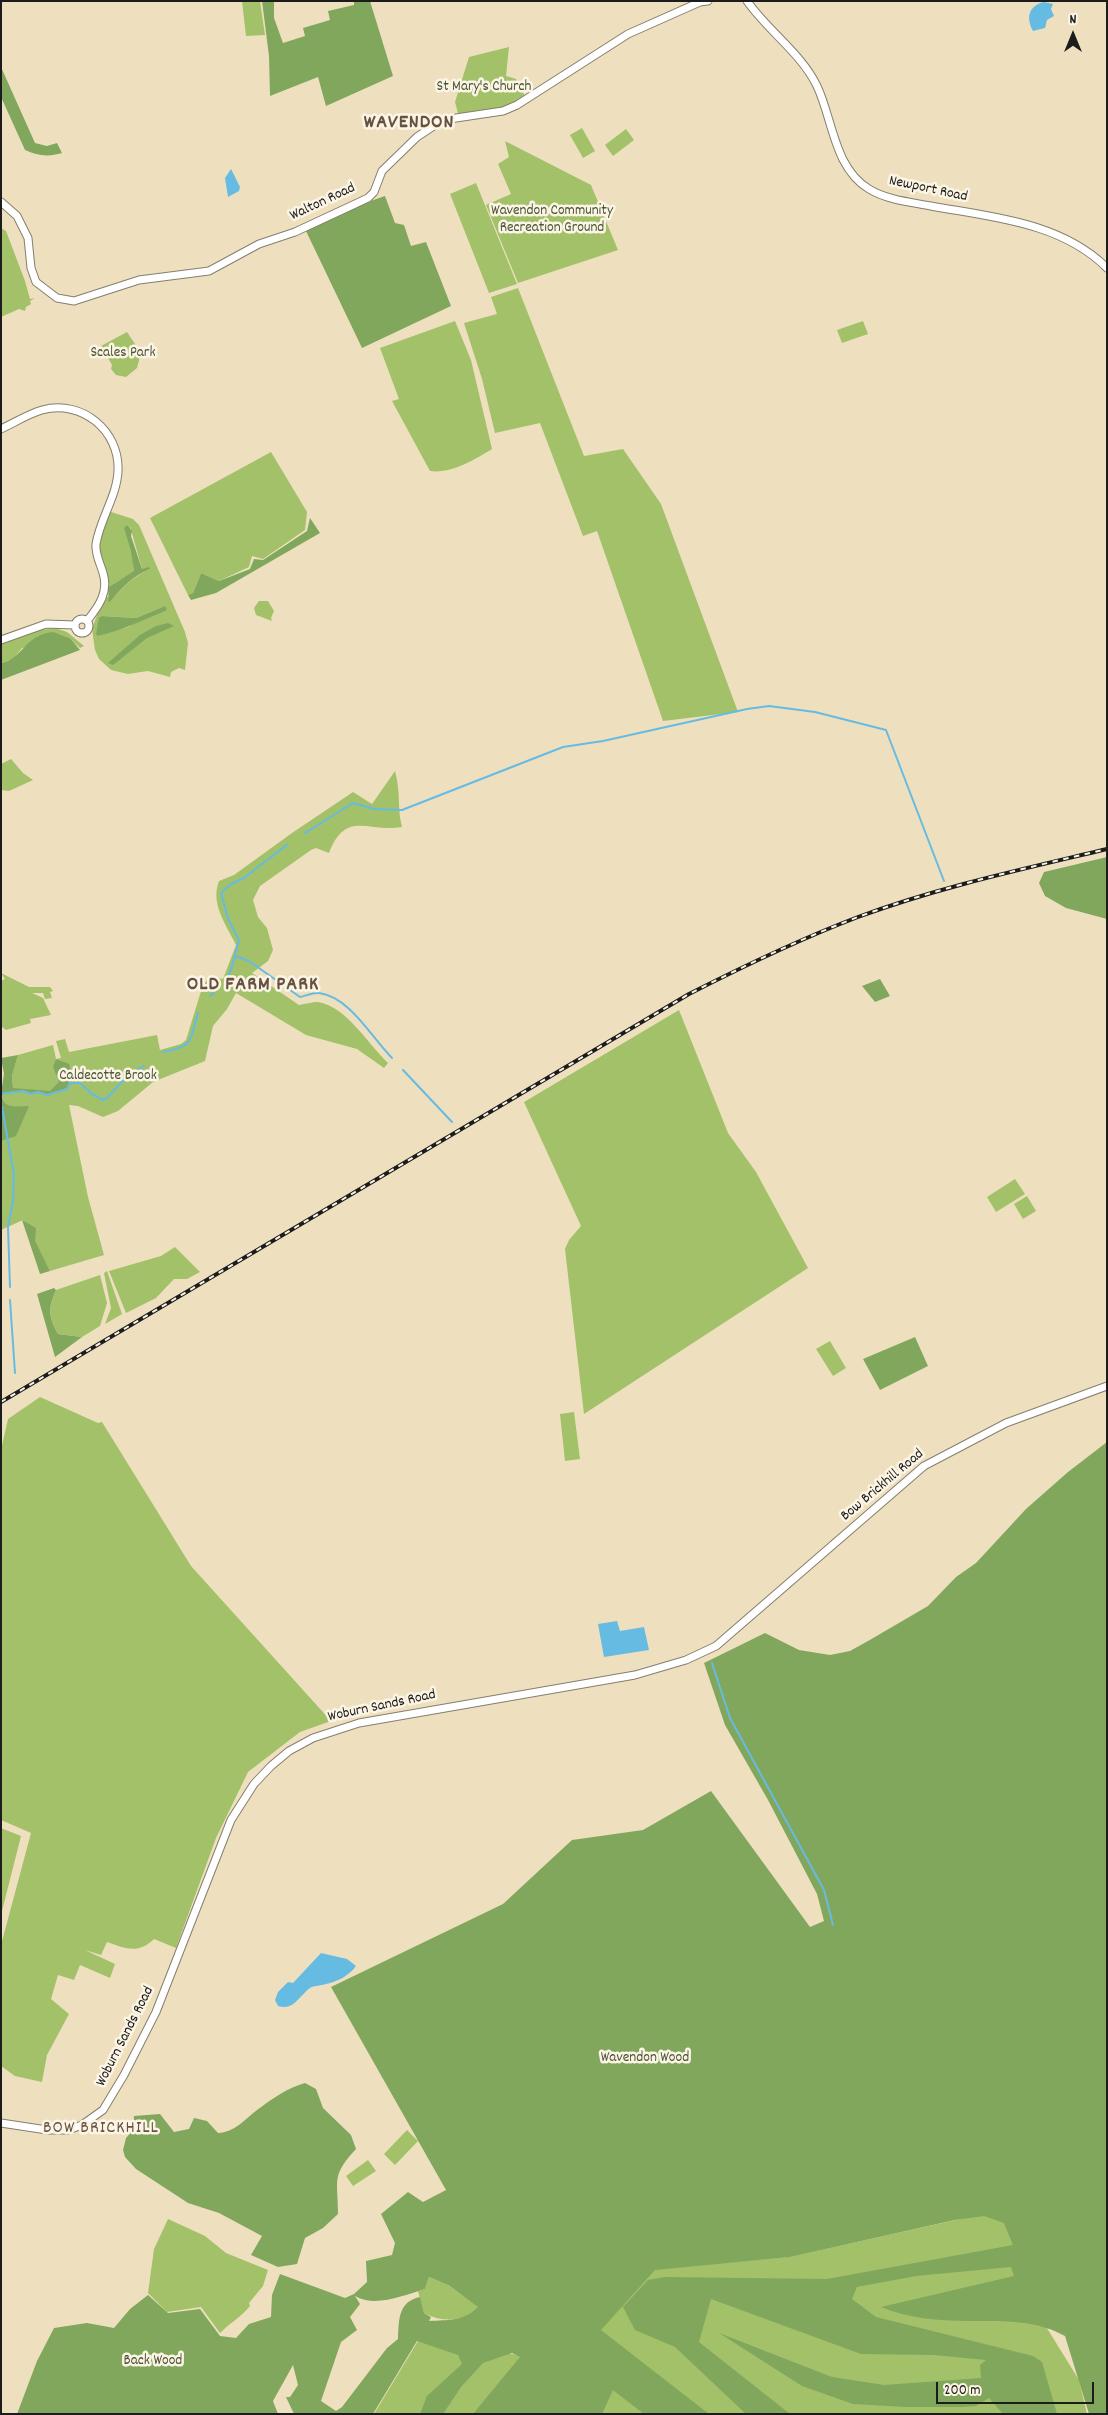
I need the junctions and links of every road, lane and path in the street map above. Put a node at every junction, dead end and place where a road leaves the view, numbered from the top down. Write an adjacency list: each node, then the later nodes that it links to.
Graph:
1 (708, 1): 3 (street, Walton Road)
2 (747, 1): 4 (street, Newport Road)
3 (1, 202)
4 (1107, 268)
5 (1, 429): 6 (street)
6 (87, 620): 7 (street); 7 (street)
7 (75, 625): 8 (street)
8 (1, 640)
9 (1107, 1386): 10 (street, Bow Brickhill Road)
10 (703, 1651): 11 (street, Woburn Sands Road)
11 (1, 2123)

